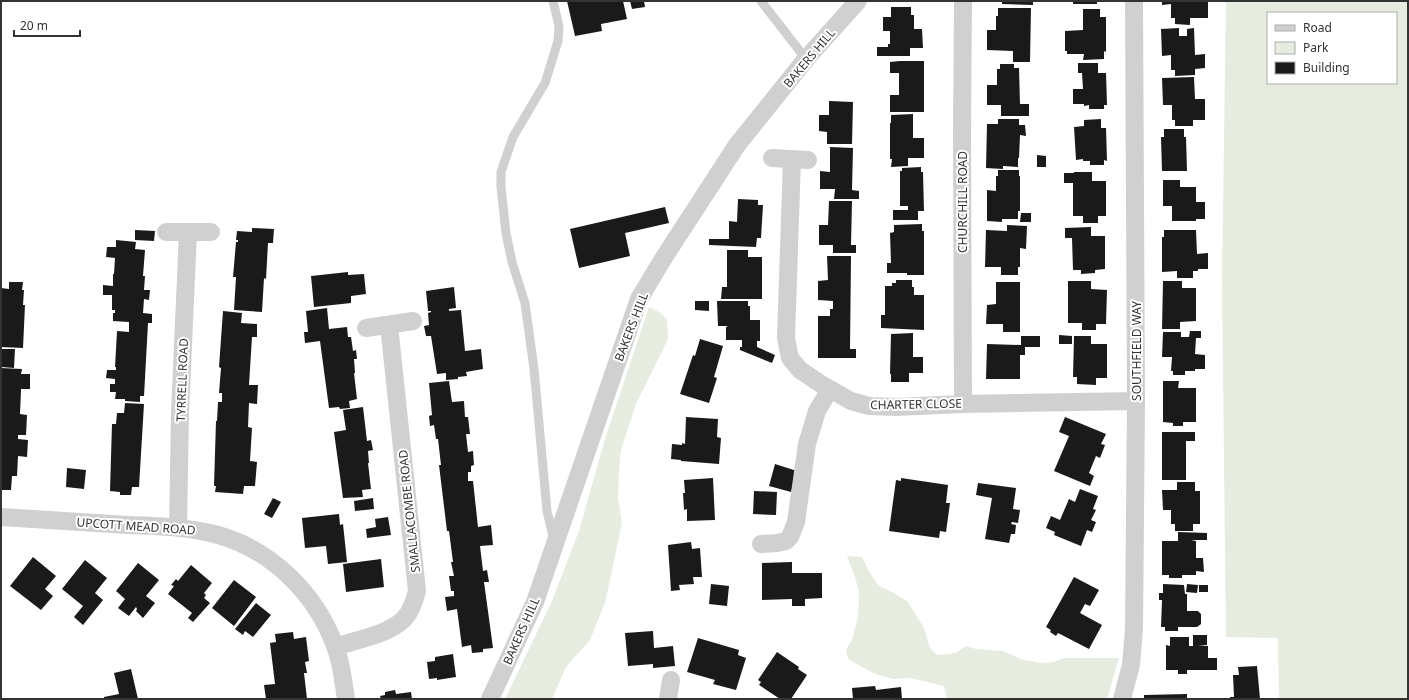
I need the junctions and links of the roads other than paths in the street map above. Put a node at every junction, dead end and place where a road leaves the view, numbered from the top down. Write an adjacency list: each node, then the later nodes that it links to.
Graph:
1 (553, 1): 20 (lane)
2 (761, 1): 6 (lane)
3 (858, 1): 6 (street, BAKERS HILL)
4 (962, 1): 16 (street, CHURCHILL ROAD)
5 (1134, 1): 15 (street, SOUTHFIELD WAY)
6 (806, 59): 20 (street, BAKERS HILL)
7 (772, 158): 14 (street, CHARTER CLOSE)
8 (166, 232): 9 (street)
9 (188, 232): 10 (street); 18 (street, TYRRELL ROAD)
10 (211, 232)
11 (414, 322): 12 (street)
12 (389, 325): 13 (street); 21 (street, SMALLACOMBE ROAD)
13 (366, 328)
14 (830, 389): 16 (street, CHARTER CLOSE); 19 (street)
15 (1136, 401): 16 (street, CHARTER CLOSE); 26 (street, SOUTHFIELD WAY)
16 (963, 404)
17 (1, 517): 18 (street, UPCOTT MEAD ROAD)
18 (178, 528): 21 (street, UPCOTT MEAD ROAD)
19 (761, 544)
20 (556, 545): 24 (street, BAKERS HILL)
21 (336, 647): 23 (street, UPCOTT MEAD ROAD)
22 (671, 680): 25 (street)
23 (346, 699)
24 (490, 699)
25 (668, 699)
26 (1122, 699)

